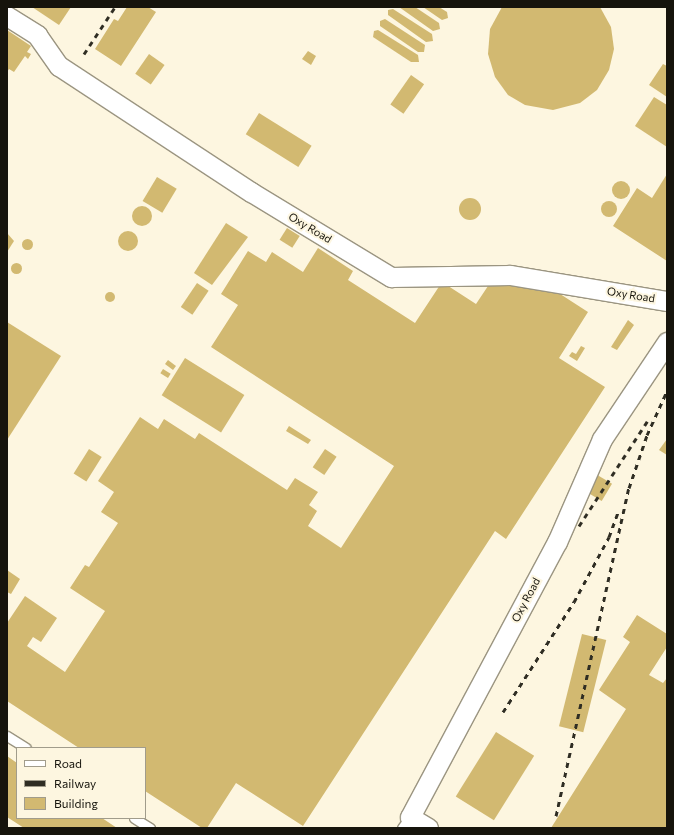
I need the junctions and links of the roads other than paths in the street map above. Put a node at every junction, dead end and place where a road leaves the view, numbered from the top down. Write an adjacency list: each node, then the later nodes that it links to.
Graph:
1 (7, 16): 2 (street, Oxy Road)
2 (667, 301)
3 (667, 342): 7 (street, Oxy Road)
4 (7, 736): 5 (lane)
5 (24, 747)
6 (136, 819): 8 (lane)
7 (406, 823): 9 (street, Oxy Road)
8 (150, 828)
9 (428, 828)

